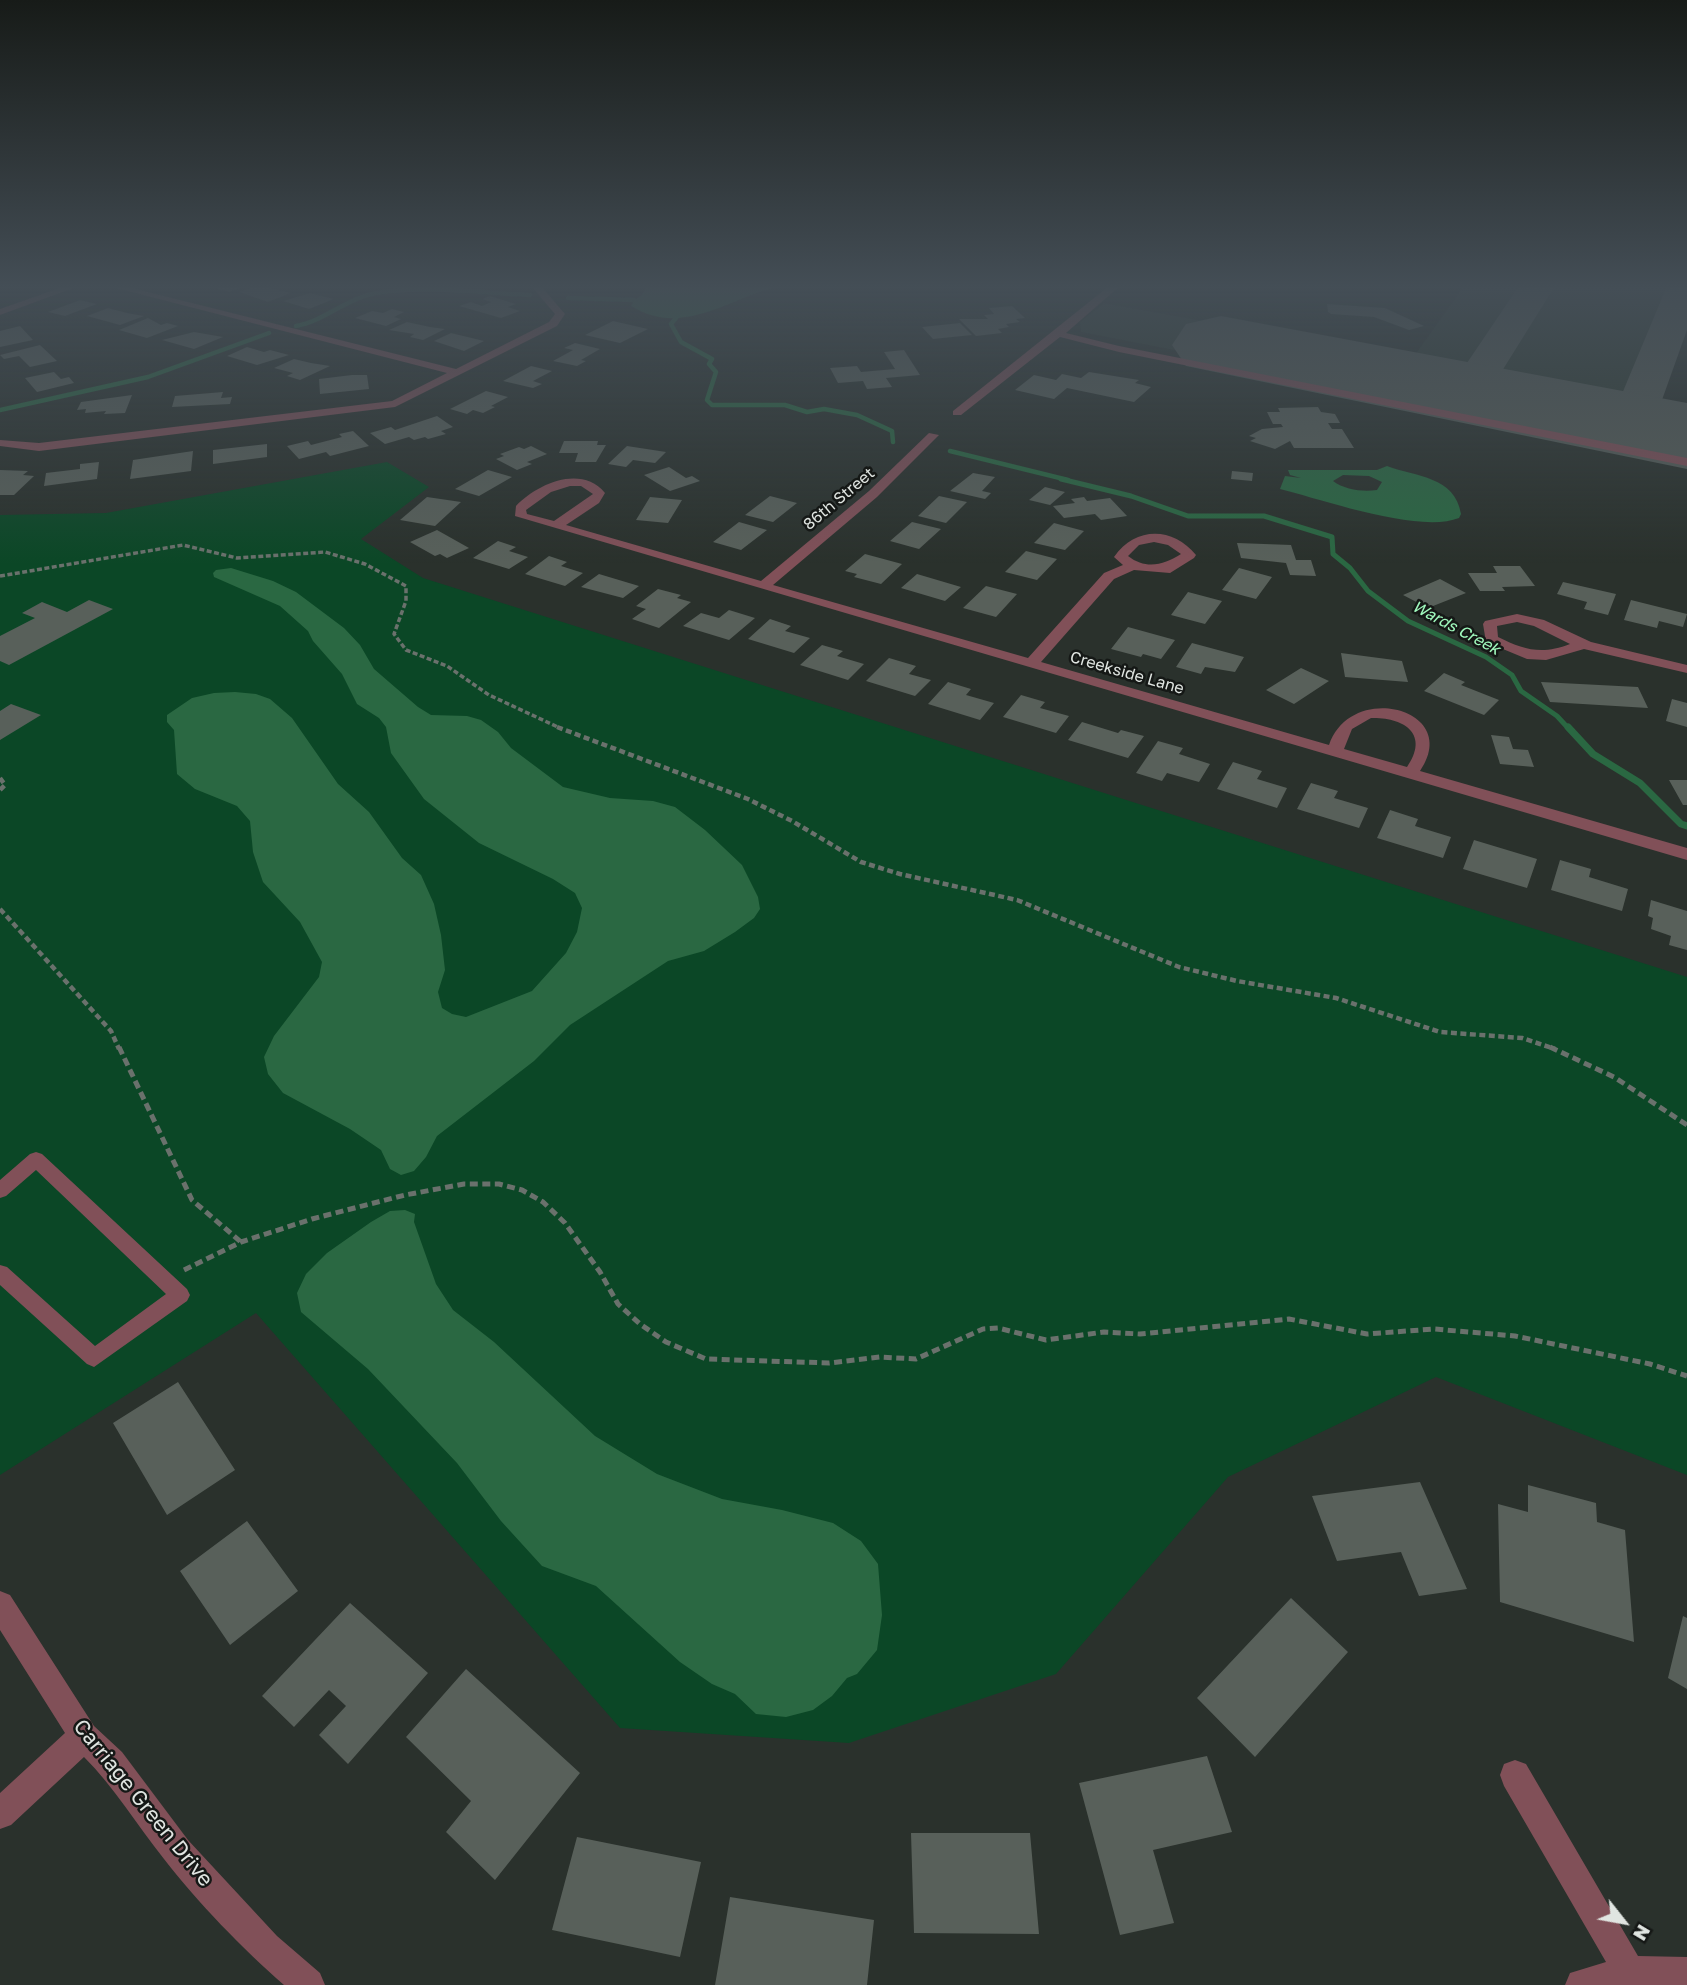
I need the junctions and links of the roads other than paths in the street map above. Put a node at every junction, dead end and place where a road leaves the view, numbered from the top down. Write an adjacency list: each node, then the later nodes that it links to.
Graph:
1 (447, 379): 6 (street)
2 (1001, 379): 4 (street)
3 (1268, 379): 7 (street)
4 (957, 413)
5 (933, 435): 10 (street, 86th Street)
6 (0, 443)
7 (1687, 462)
8 (557, 525): 8 (street, Creekside Lane); 10 (street, Creekside Lane)
9 (1132, 566): 12 (street)
10 (763, 586): 12 (street, Creekside Lane)
11 (1583, 644): 11 (street); 13 (street)
12 (1031, 664): 14 (street, Creekside Lane)
13 (1687, 669)
14 (1335, 752): 15 (street, Creekside Lane); 15 (street)
15 (1410, 774): 16 (street, Creekside Lane)
16 (1687, 854)
17 (0, 1191): 18 (lane)
18 (0, 1273)
19 (0, 1605): 20 (street, Carriage Green Drive)
20 (84, 1736): 22 (street); 25 (street, Carriage Green Drive)
21 (1515, 1775): 24 (street)
22 (0, 1814)
23 (1687, 1973): 24 (street)
24 (1634, 1979): 26 (street)
25 (308, 1985)
26 (1581, 1985)

